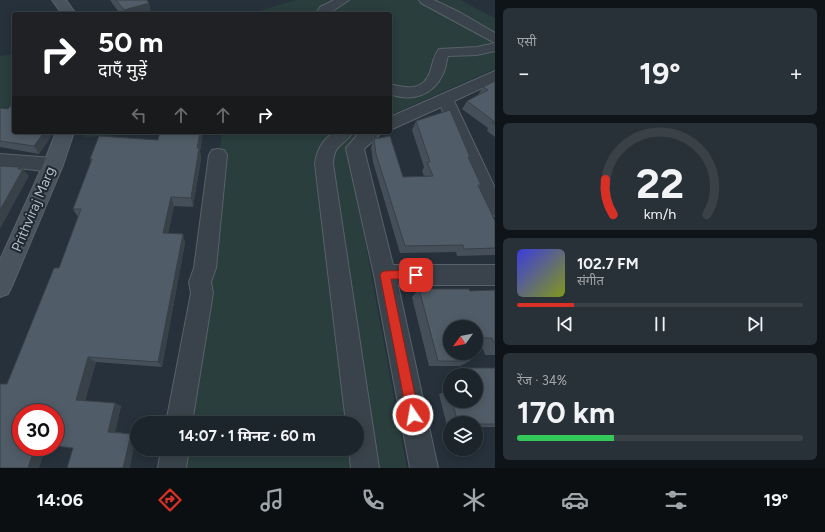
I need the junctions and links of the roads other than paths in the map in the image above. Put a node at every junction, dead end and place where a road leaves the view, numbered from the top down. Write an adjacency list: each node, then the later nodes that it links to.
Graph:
1 (59, 0): 4 (street)
2 (343, 0): 5 (street)
3 (425, 0): 6 (street)
4 (68, 12)
5 (323, 12)
6 (495, 39)
7 (495, 47): 9 (street)
8 (495, 76): 10 (street)
9 (392, 90)
10 (445, 98): 11 (street); 18 (street)
11 (392, 123)
12 (64, 134): 17 (street, Prithviraj Marg)
13 (342, 134): 26 (street)
14 (369, 134): 20 (street)
15 (218, 155): 23 (street)
16 (0, 160): 17 (street)
17 (52, 165): 22 (street, Prithviraj Marg)
18 (489, 178): 19 (street)
19 (495, 208)
20 (385, 275): 21 (street); 27 (street)
21 (495, 275)
22 (0, 286)
23 (180, 416)
24 (174, 456): 25 (street)
25 (172, 468)
26 (366, 468)
27 (424, 468)

